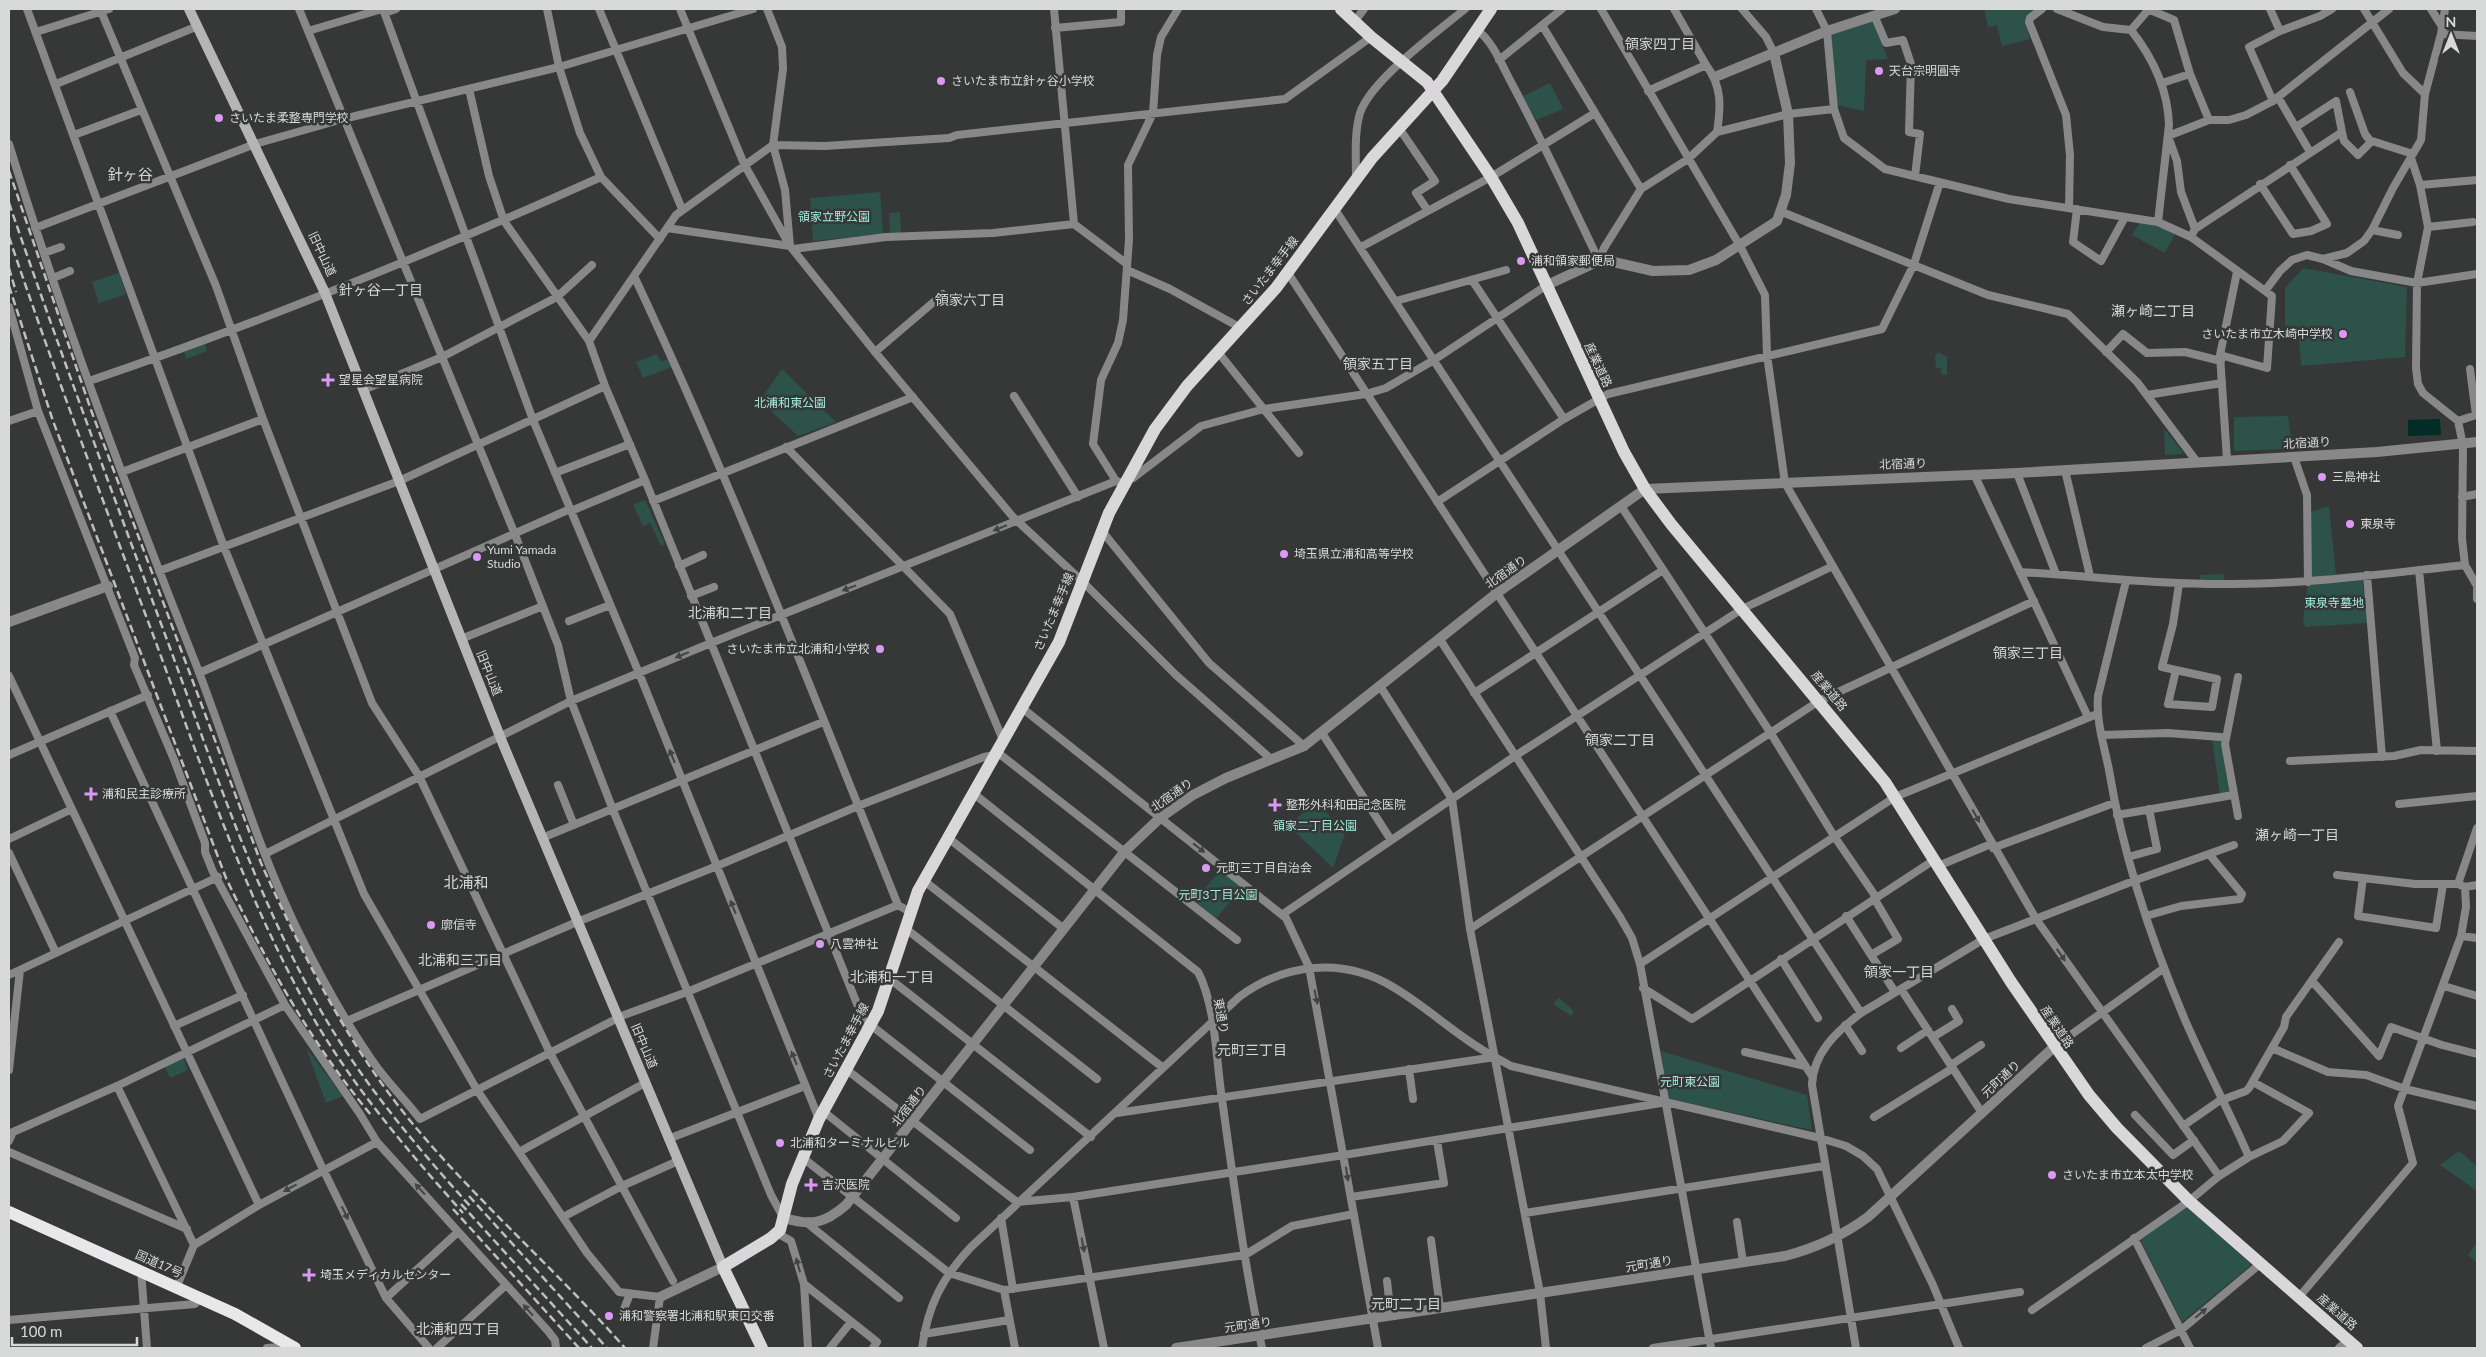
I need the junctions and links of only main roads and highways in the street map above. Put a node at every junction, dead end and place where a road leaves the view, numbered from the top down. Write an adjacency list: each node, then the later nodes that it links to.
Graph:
1 (190, 9): 6 (main road, 旧中山道)
2 (1341, 9): 4 (main road, 産業道路)
3 (1491, 9): 4 (main road, さいたま幸手線)
4 (1434, 91): 6 (main road, さいたま幸手線); 7 (main road, 産業道路)
5 (9, 1212): 8 (highway, 国道17号)
6 (723, 1267): 9 (main road, 旧中山道)
7 (2345, 1346)
8 (293, 1347)
9 (762, 1348)

